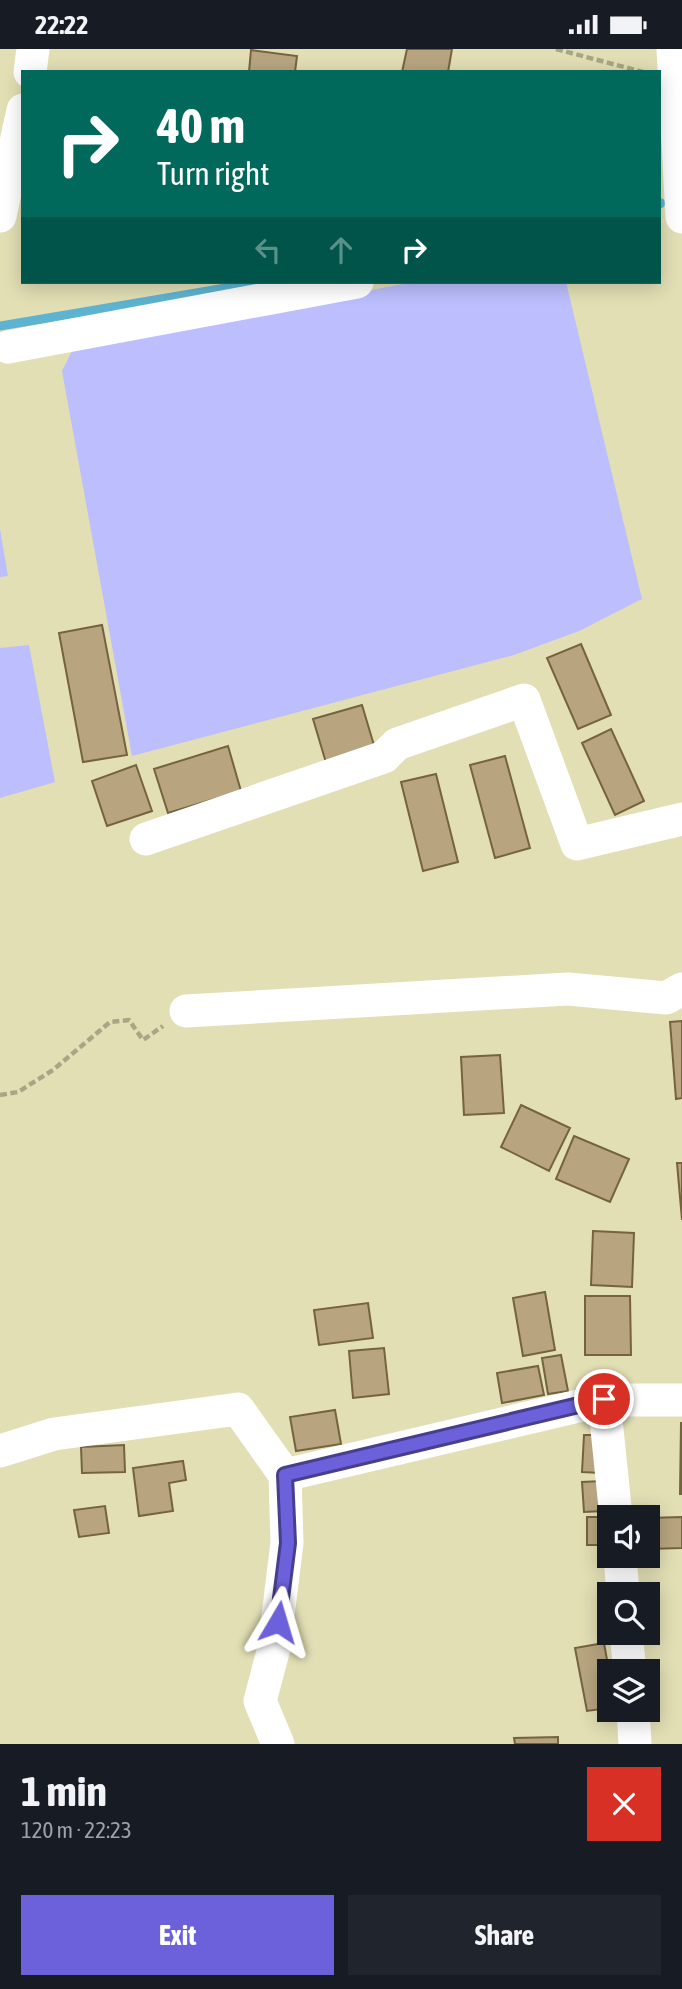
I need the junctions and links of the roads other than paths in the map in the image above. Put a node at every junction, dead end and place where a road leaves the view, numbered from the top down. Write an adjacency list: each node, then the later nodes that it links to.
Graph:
1 (33, 49): 3 (street)
2 (673, 49): 6 (street)
3 (30, 70)
4 (21, 119): 5 (street)
5 (0, 216)
6 (682, 219): 7 (street)
7 (661, 225)
8 (346, 284): 9 (street)
9 (8, 347)
10 (682, 819): 11 (street)
11 (146, 839)
12 (682, 989): 13 (street)
13 (186, 1011)
14 (604, 1399): 15 (street); 17 (street); 18 (street)
15 (682, 1400)
16 (0, 1451): 17 (street)
17 (285, 1475): 20 (street)
18 (615, 1505)
19 (634, 1722): 21 (street)
20 (278, 1744)
21 (635, 1744)

